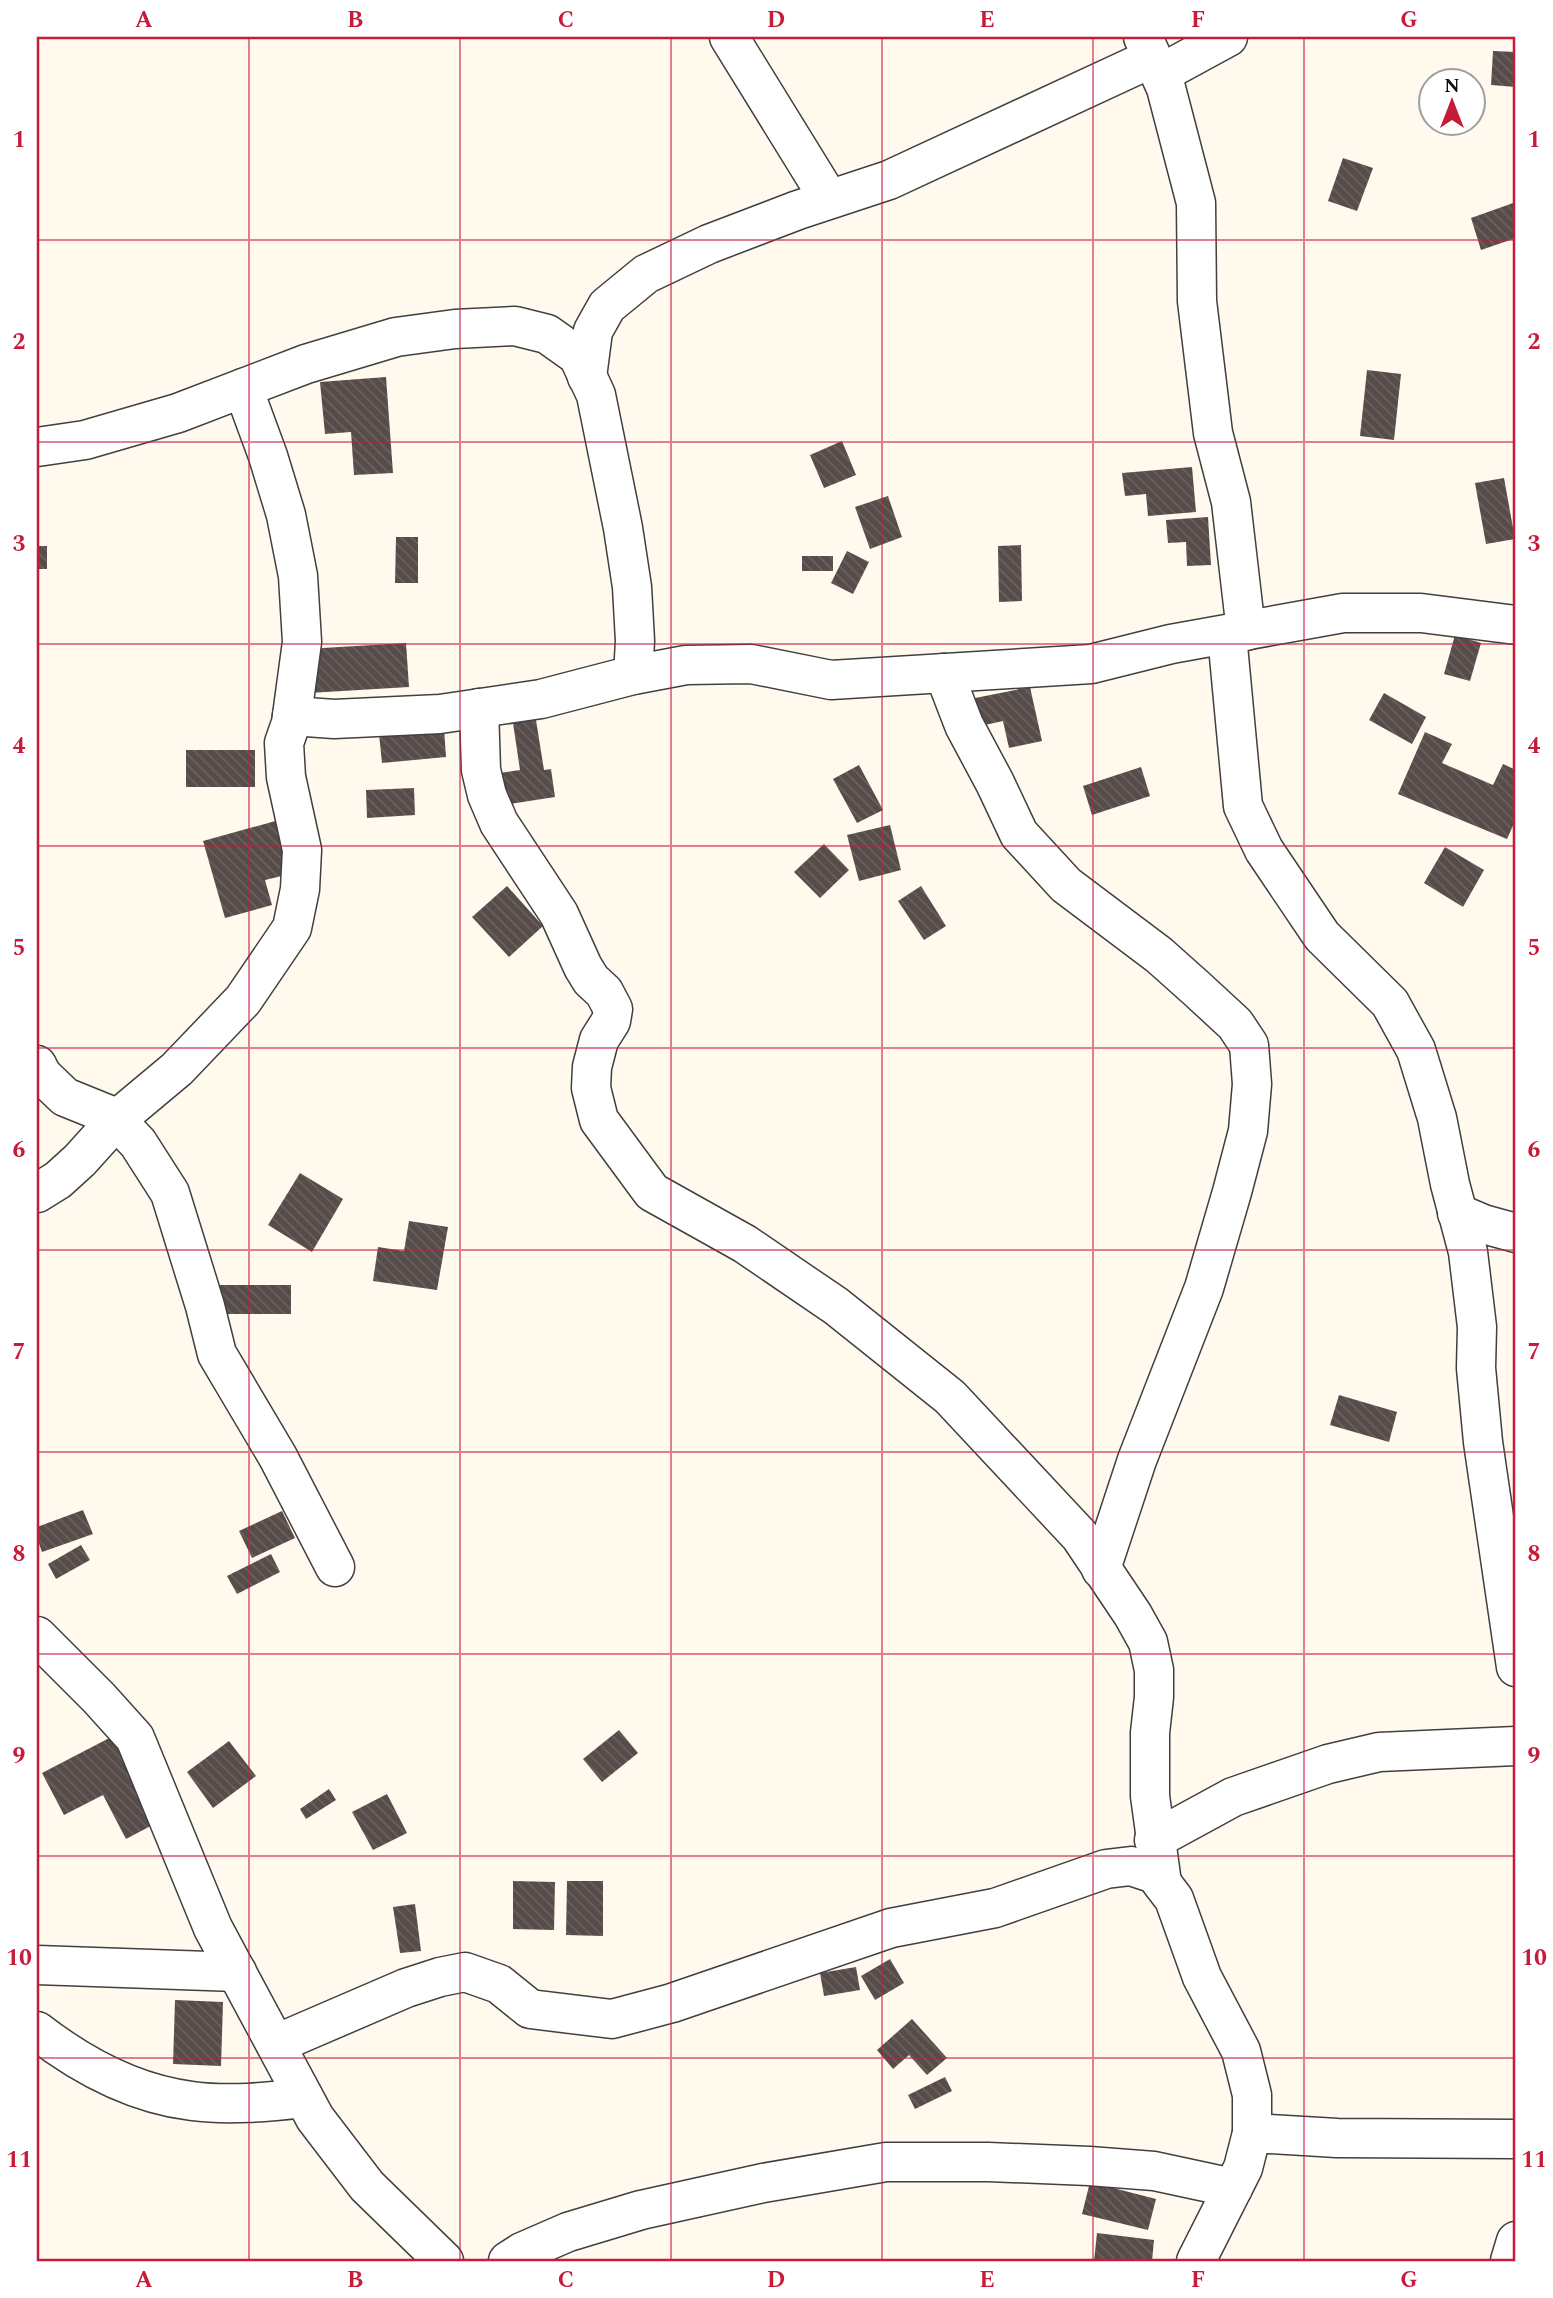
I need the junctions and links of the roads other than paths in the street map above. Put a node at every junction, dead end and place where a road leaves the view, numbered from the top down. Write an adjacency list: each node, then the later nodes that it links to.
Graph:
1 (729, 37): 4 (street)
2 (1228, 37): 3 (street)
3 (1152, 56): 4 (street); 9 (street)
4 (830, 200): 5 (street)
5 (587, 377): 6 (street); 11 (street)
6 (243, 388): 7 (street); 13 (street)
7 (37, 447)
8 (1516, 625): 9 (street)
9 (1236, 633): 10 (street); 17 (street)
10 (944, 673): 11 (street); 20 (street)
11 (633, 675): 12 (street)
12 (479, 708): 13 (street); 20 (street)
13 (292, 716): 15 (street)
14 (37, 1065): 15 (street)
15 (116, 1120): 16 (street); 19 (street)
16 (37, 1193)
17 (1458, 1213): 18 (street); 22 (street)
18 (1516, 1233)
19 (335, 1567)
20 (1101, 1569): 24 (street)
21 (37, 1636): 27 (street)
22 (1516, 1667)
23 (1516, 1746): 24 (street)
24 (1154, 1840): 25 (street)
25 (1162, 1884): 29 (street); 32 (street)
26 (37, 1965): 27 (street)
27 (237, 1972): 29 (street)
28 (37, 2031): 30 (street)
29 (276, 2044): 30 (street)
30 (304, 2098): 35 (street)
31 (1514, 2130): 32 (street)
32 (1252, 2133): 33 (street)
33 (1233, 2188): 36 (street); 37 (street)
34 (1516, 2241): 38 (street)
35 (444, 2261)
36 (508, 2261)
37 (1196, 2261)
38 (1510, 2261)

